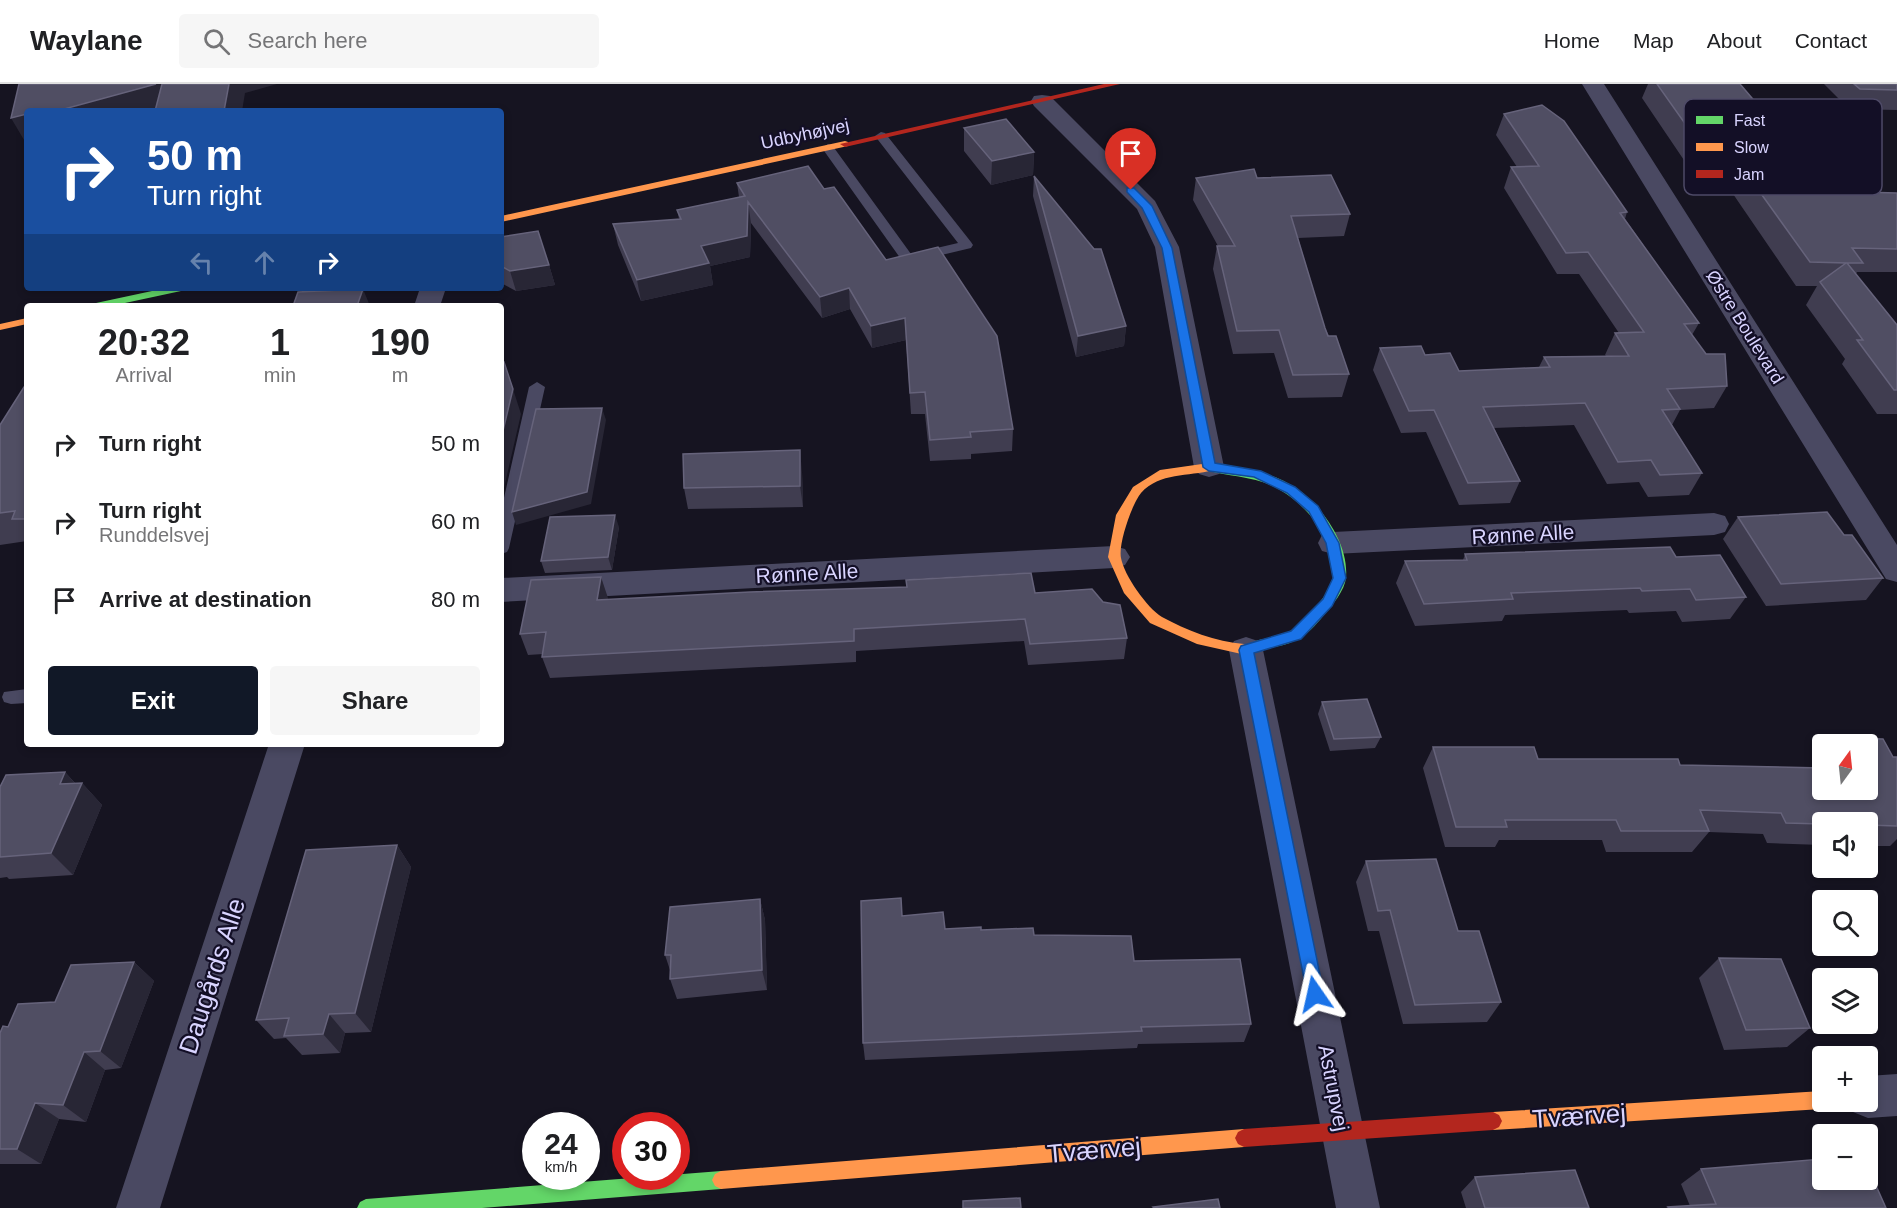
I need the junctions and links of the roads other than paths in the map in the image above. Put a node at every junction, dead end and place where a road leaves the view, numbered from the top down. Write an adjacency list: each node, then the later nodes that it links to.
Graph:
1 (1116, 84): 3 (street, Udbyhøjvej)
2 (1593, 84): 13 (street, Østre Boulevard)
3 (1042, 101): 4 (street, Udbyhøjvej); 12 (street)
4 (881, 136): 5 (street, Udbyhøjvej); 5 (lane)
5 (828, 148): 6 (street, Udbyhøjvej)
6 (504, 218)
7 (167, 291): 8 (street)
8 (110, 303)
9 (24, 322): 10 (street)
10 (0, 327)
11 (537, 387): 16 (lane)
12 (1209, 467): 17 (street); 18 (street)
13 (1864, 518): 14 (street); 19 (street, Østre Boulevard)
14 (1897, 518)
15 (1714, 524): 17 (street, Rønne Alle)
16 (504, 535)
17 (1333, 543): 21 (street)
18 (1114, 557): 20 (street, Rønne Alle); 21 (street)
19 (1897, 571)
20 (504, 590)
21 (1246, 650): 26 (street, Astrupvej)
22 (286, 747): 27 (street, Daugårds Alle)
23 (1897, 1095): 24 (street)
24 (1878, 1096)
25 (1812, 1101): 26 (street, Tværvej)
26 (1343, 1131): 28 (street, Tværvej); 29 (street, Astrupvej)
27 (138, 1208)
28 (366, 1208)
29 (1358, 1208)

